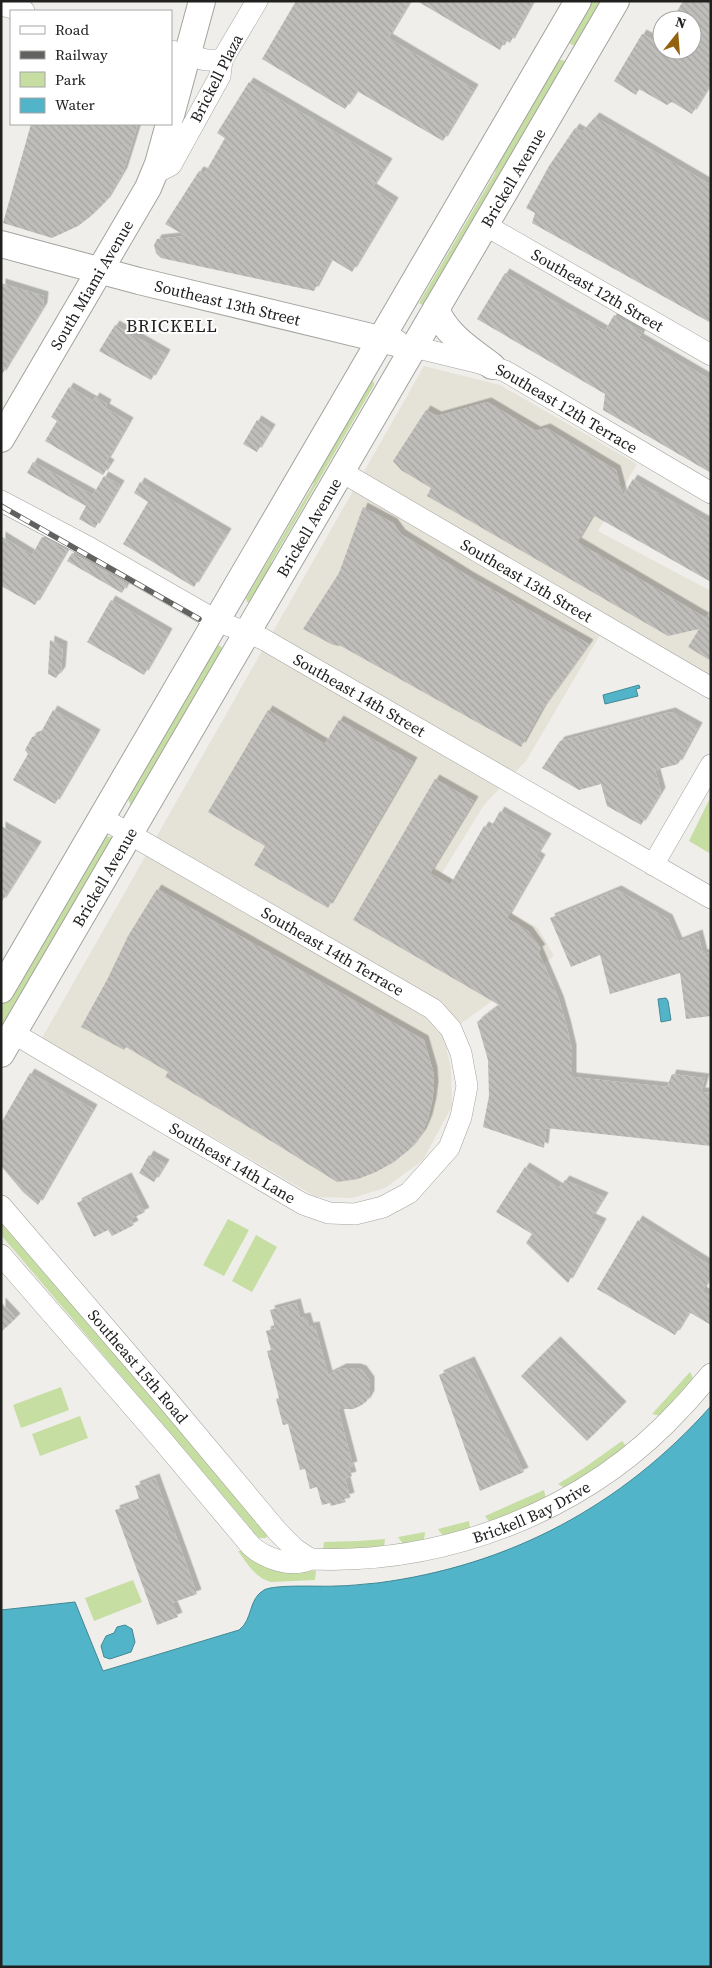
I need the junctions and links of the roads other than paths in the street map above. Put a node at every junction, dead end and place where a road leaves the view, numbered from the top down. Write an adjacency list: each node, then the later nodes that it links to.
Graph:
1 (202, 1): 8 (main road)
2 (257, 1): 9 (street, Brickell Plaza)
3 (578, 1): 7 (main road, Brickell Avenue)
4 (616, 1): 10 (main road, Brickell Avenue)
5 (1, 5): 6 (street)
6 (20, 10)
7 (553, 43): 10 (main road); 18 (main road, Brickell Avenue)
8 (180, 54): 9 (street); 11 (main road)
9 (222, 60): 13 (street, Brickell Plaza)
10 (577, 68): 14 (main road, Brickell Avenue)
11 (172, 108)
12 (169, 125): 13 (main road, South Miami Avenue)
13 (154, 174): 16 (main road, South Miami Avenue)
14 (485, 225): 17 (main road, Brickell Avenue); 20 (street, Southeast 12th Street)
15 (1, 244): 16 (main road, Southeast 13th Street)
16 (99, 271): 18 (main road, Southeast 13th Street); 22 (main road, South Miami Avenue)
17 (436, 309): 19 (main road, Brickell Avenue); 21 (main road)
18 (380, 340): 19 (main road, Southeast 13th Street); 26 (main road, Brickell Avenue)
19 (414, 347): 21 (street, Southeast 12th Terrace); 23 (main road, Brickell Avenue)
20 (711, 356)
21 (492, 366): 24 (street, Southeast 12th Terrace)
22 (1, 440)
23 (342, 472): 27 (main road, Brickell Avenue); 28 (street, Southeast 13th Street)
24 (711, 493)
25 (1, 502): 26 (street, Southeast 14th Street)
26 (217, 621): 27 (street, Southeast 14th Street); 30 (main road, Brickell Avenue)
27 (248, 633): 31 (main road, Brickell Avenue); 32 (street, Southeast 14th Street)
28 (711, 688)
29 (711, 765): 32 (street)
30 (102, 818): 31 (street, Southeast 14th Terrace); 34 (main road, Brickell Avenue)
31 (129, 834): 35 (main road, Brickell Avenue); 36 (street, Southeast 14th Terrace)
32 (653, 865): 33 (street, Southeast 14th Street)
33 (711, 898)
34 (1, 990)
35 (7, 1044): 36 (street, Southeast 14th Lane)
36 (449, 1148)
37 (1, 1206): 40 (street, Southeast 15th Road)
38 (1, 1255): 41 (street, Southeast 15th Road)
39 (711, 1374): 42 (street, Brickell Bay Drive)
40 (275, 1527): 41 (street); 42 (street, Southeast 15th Road)
41 (249, 1543): 42 (street, Southeast 15th Road)
42 (310, 1559)

